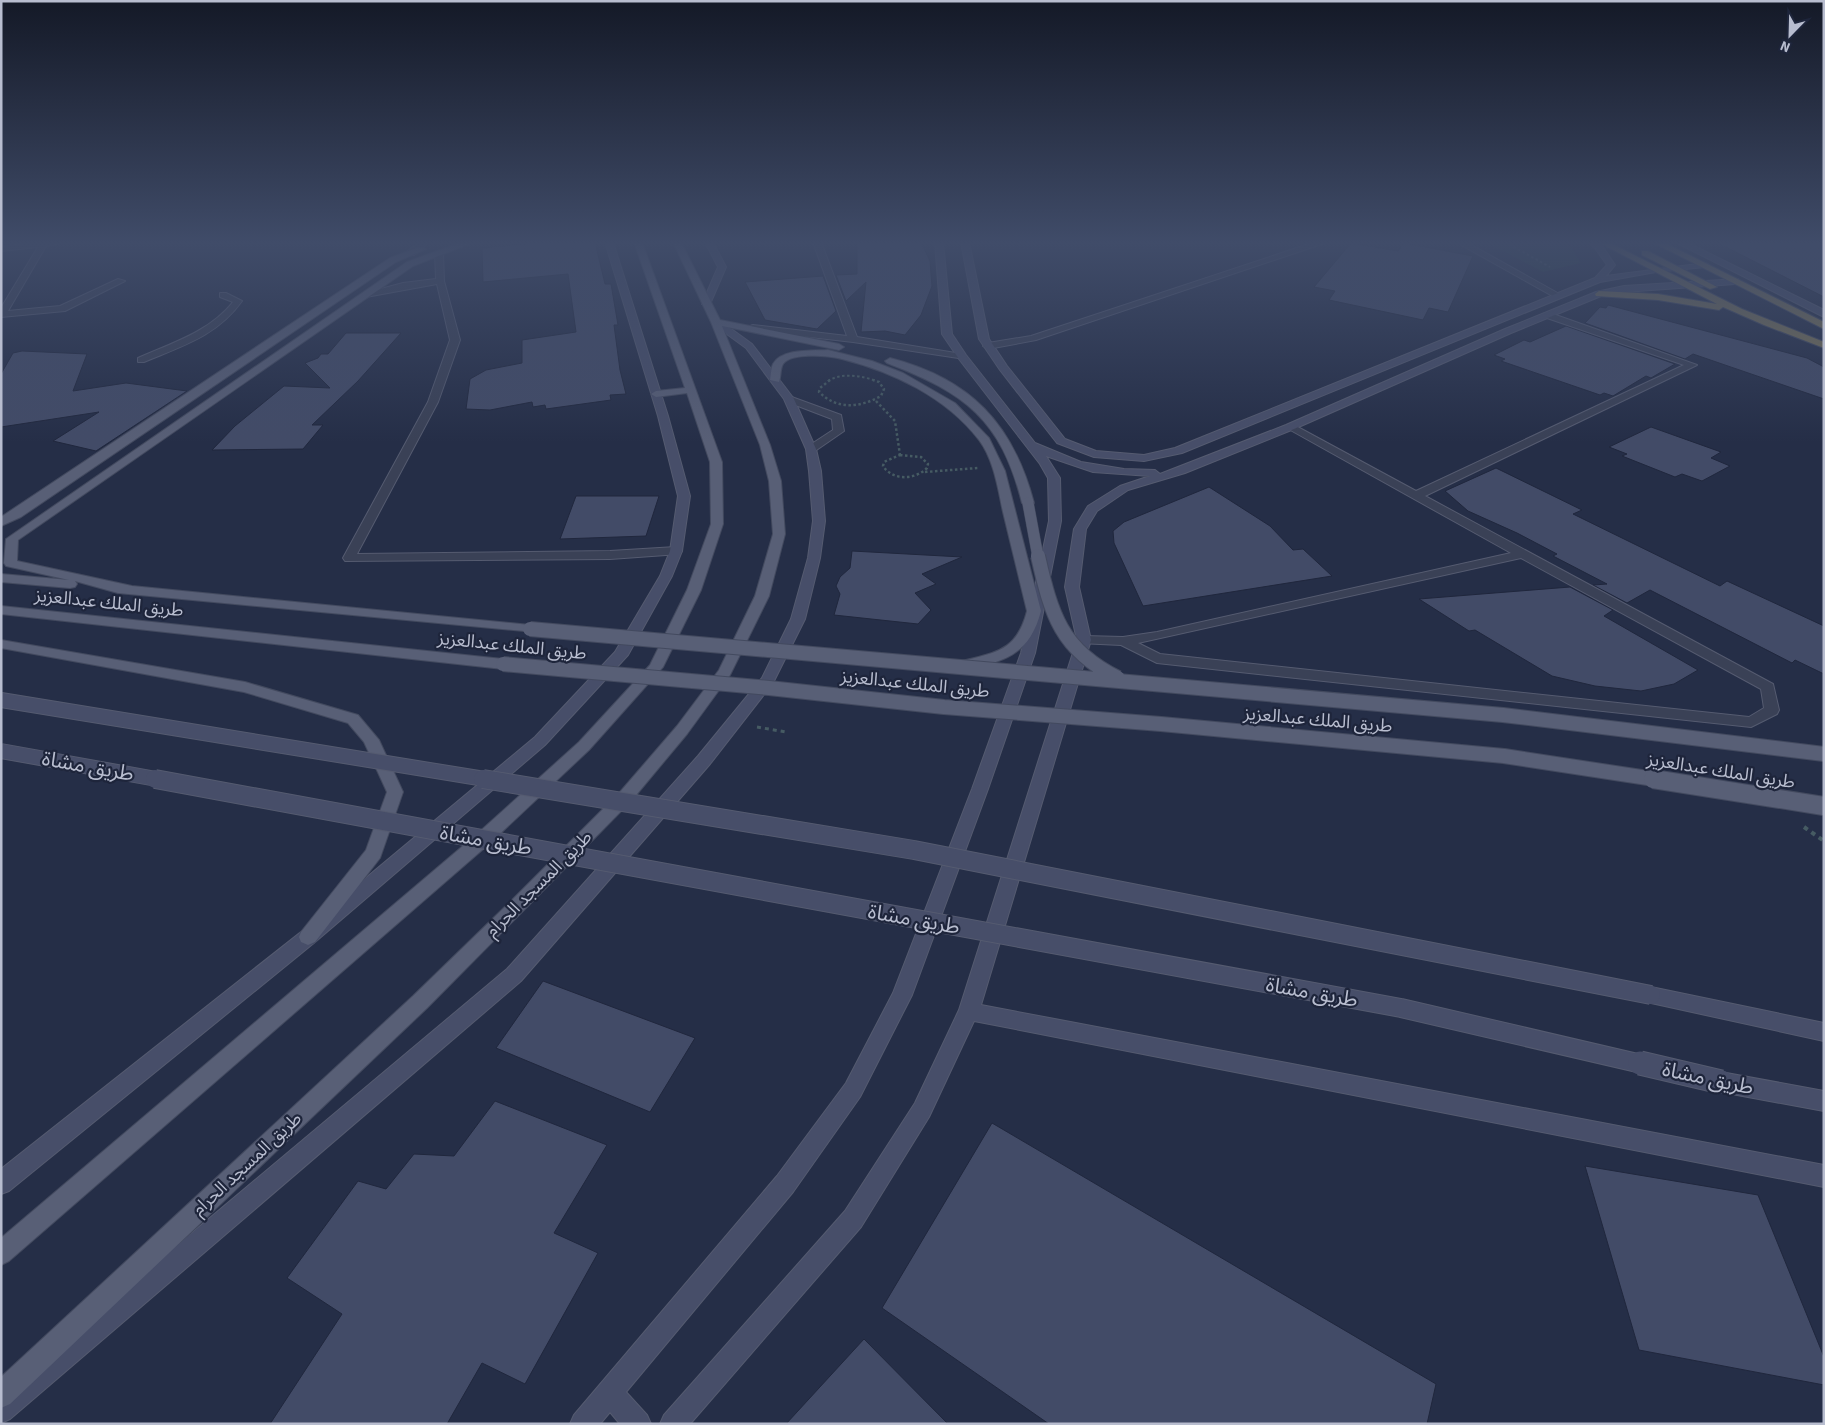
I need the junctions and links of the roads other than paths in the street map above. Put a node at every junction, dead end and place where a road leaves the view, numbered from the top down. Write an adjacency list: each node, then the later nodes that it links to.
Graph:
1 (63, 308): 19 (street)
2 (232, 308): 29 (street)
3 (321, 308): 40 (main road)
4 (345, 308): 44 (main road)
5 (447, 308): 41 (street)
6 (630, 308): 33 (street)
7 (661, 308): 32 (main road)
8 (708, 308): 22 (main road, طريق المسجد الحرام)
9 (842, 308): 25 (street)
10 (946, 308): 28 (street)
11 (978, 308): 27 (street)
12 (1122, 308): 27 (street)
13 (1528, 308): 27 (street)
14 (1567, 308): 20 (street)
15 (1719, 308): 21 (highway)
16 (1736, 308): 21 (highway)
17 (1755, 308): 26 (highway)
18 (1789, 308): 23 (highway)
19 (2, 314)
20 (1550, 316): 35 (street); 39 (street)
21 (1758, 319): 26 (highway)
22 (716, 322): 24 (main road); 31 (street); 63 (main road, طريق المسجد الحرام)
23 (1824, 326)
24 (749, 328): 25 (street); 30 (main road)
25 (853, 339): 28 (street)
26 (1824, 344)
27 (988, 346)
28 (962, 357): 36 (street)
29 (141, 360)
30 (906, 372): 31 (main road); 49 (main road, bridge); 50 (main road, bridge)
31 (775, 380): 34 (street)
32 (690, 390): 33 (main road); 61 (main road)
33 (656, 394): 41 (street)
34 (789, 399): 37 (street); 37 (street)
35 (1290, 427): 38 (street); 39 (street)
36 (1029, 442): 38 (street); 62 (street)
37 (811, 449): 64 (street)
38 (1181, 471): 46 (street)
39 (1417, 495): 42 (street)
40 (1, 522)
41 (676, 551): 55 (street)
42 (1522, 554): 47 (street); 47 (street)
43 (1, 578): 44 (main road, طريق الملك عبدالعزيز)
44 (127, 589): 49 (main road, طريق الملك عبدالعزيز, bridge)
45 (1, 610): 54 (main road, طريق الملك عبدالعزيز, bridge)
46 (1084, 640): 47 (street); 56 (street)
47 (1124, 641)
48 (1, 644): 55 (main road)
49 (952, 668): 50 (main road, طريق الملك عبدالعزيز, bridge)
50 (1126, 682): 53 (main road, طريق الملك عبدالعزيز, bridge)
51 (1, 700): 57 (street, bridge)
52 (1, 750): 58 (street, طريق مشاة, bridge)
53 (1824, 754)
54 (1824, 806)
55 (308, 937): 60 (street)
56 (969, 1011): 59 (street); 67 (street)
57 (1824, 1032)
58 (1824, 1101)
59 (1824, 1176)
60 (1, 1183)
61 (1, 1253)
62 (609, 1393): 65 (street); 66 (street)
63 (1, 1395)
64 (1, 1410)
65 (583, 1424)
66 (638, 1424)
67 (672, 1424)

